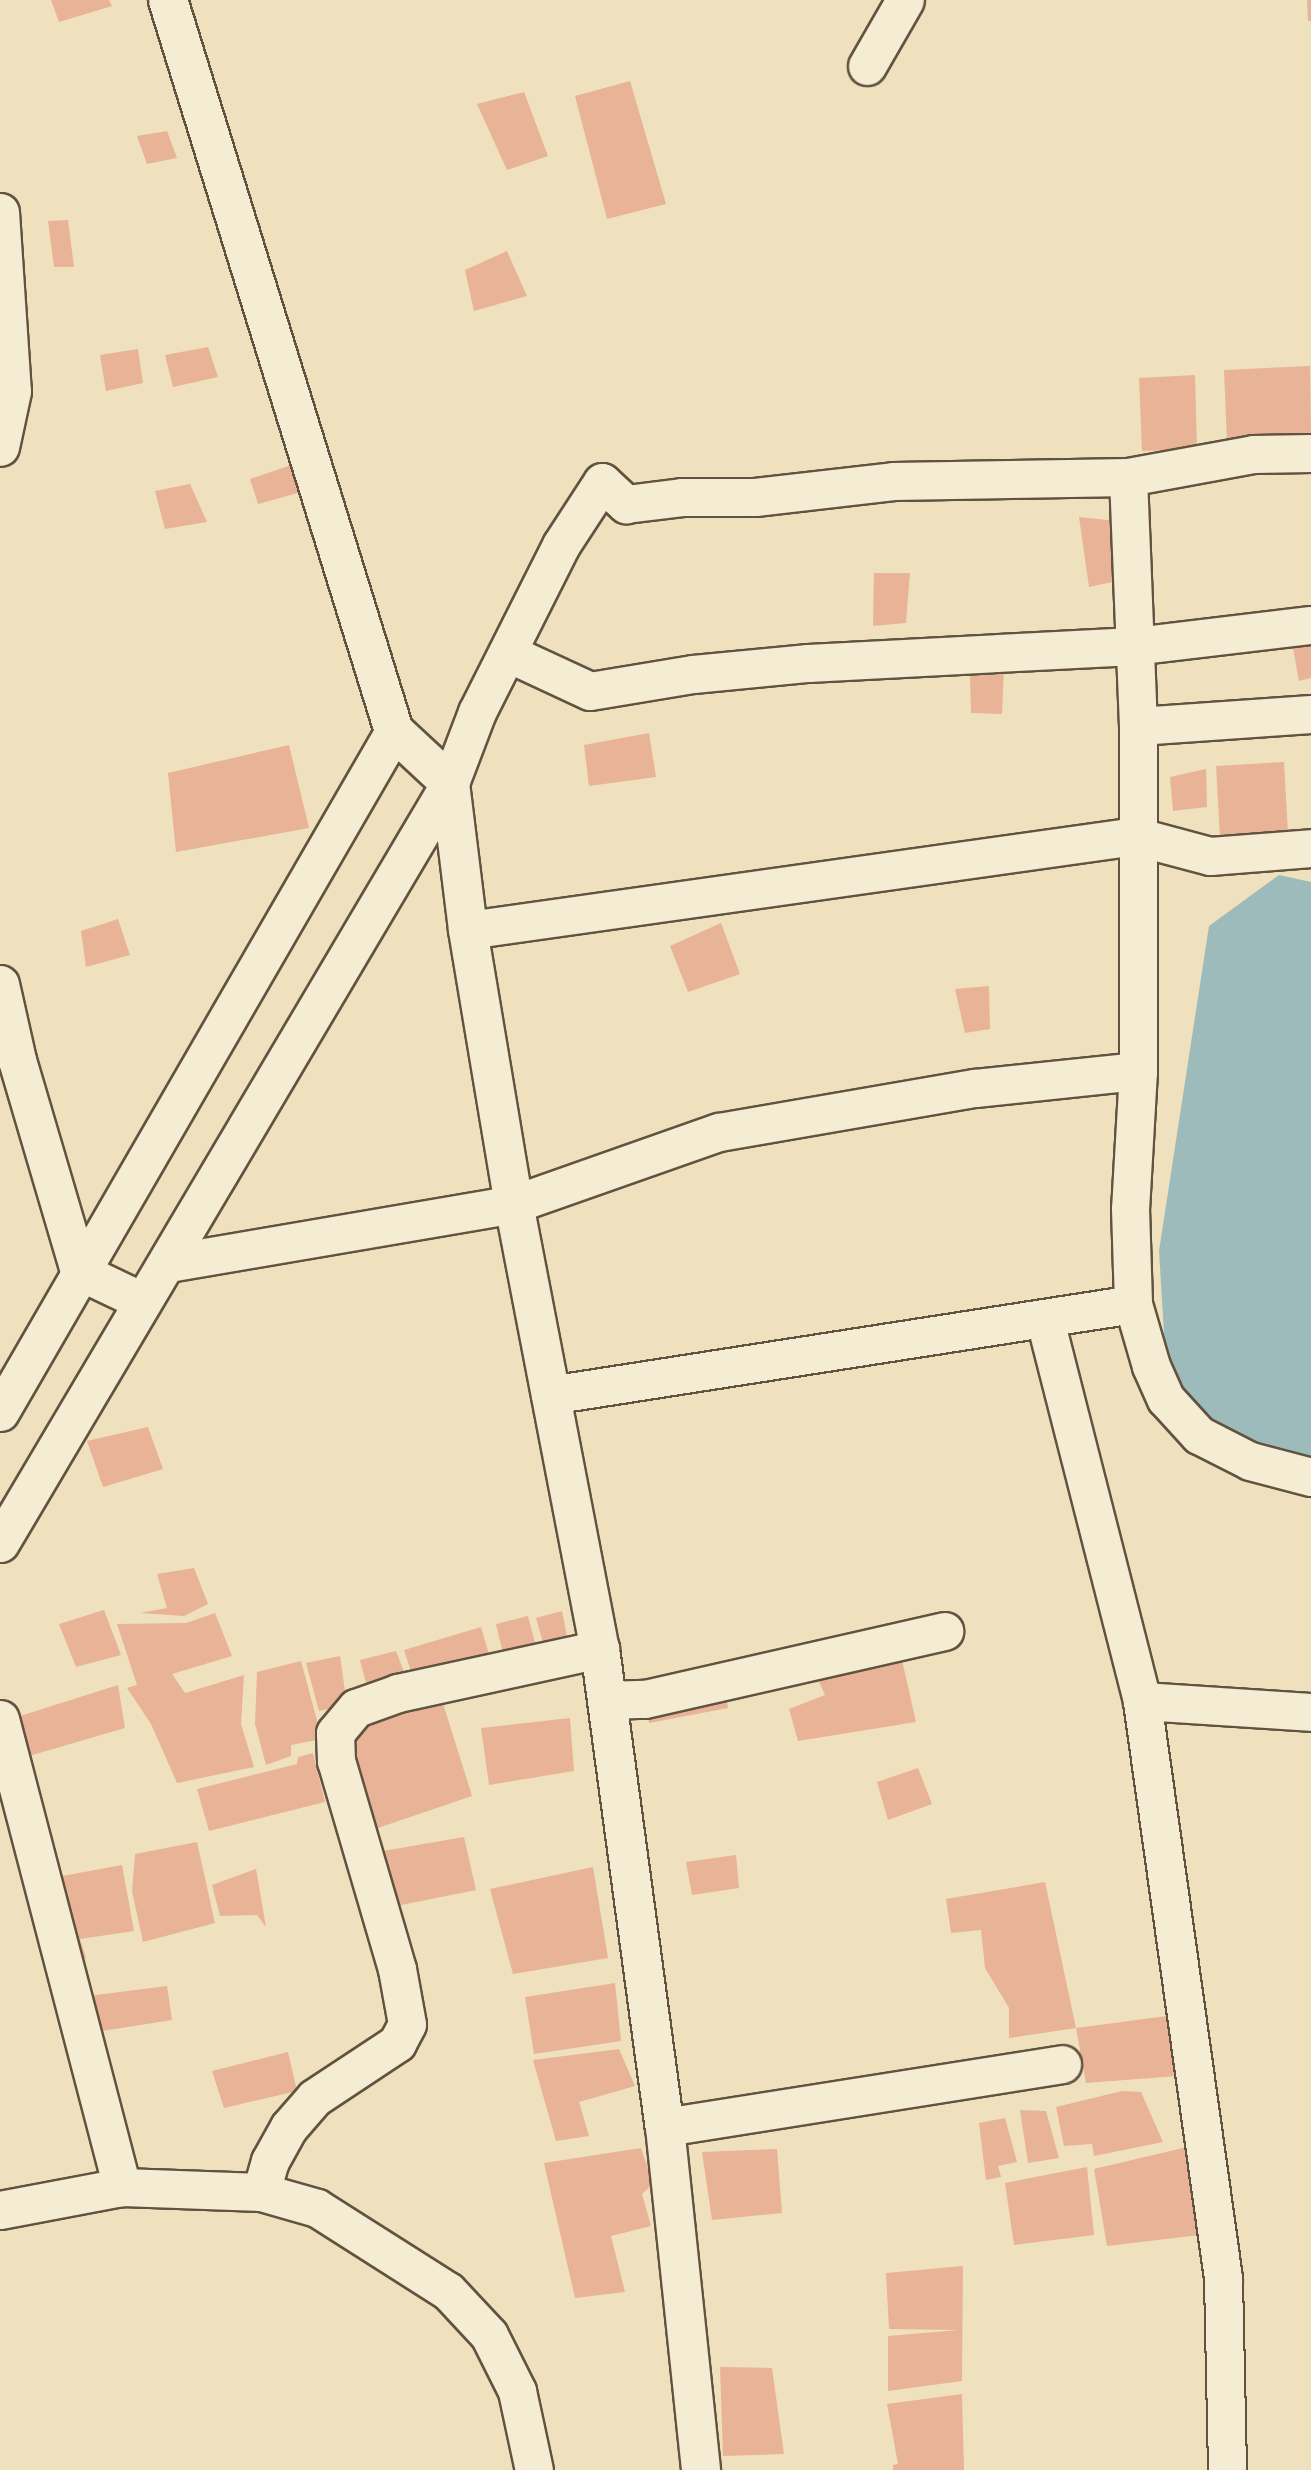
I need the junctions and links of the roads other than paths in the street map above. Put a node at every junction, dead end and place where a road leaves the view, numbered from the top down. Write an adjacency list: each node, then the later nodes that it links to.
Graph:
1 (168, 0): 13 (street)
2 (905, 0): 3 (street)
3 (867, 66)
4 (0, 212): 5 (street)
5 (0, 447)
6 (1311, 453): 7 (street)
7 (1128, 477): 9 (street); 10 (street)
8 (1311, 625): 9 (street)
9 (1134, 646): 10 (street); 12 (street)
10 (508, 653): 14 (street)
11 (1311, 714): 12 (street)
12 (1138, 726): 15 (street)
13 (401, 736): 14 (street); 22 (street)
14 (445, 777): 17 (street); 21 (street)
15 (1135, 836): 16 (street); 17 (street); 19 (street)
16 (1311, 848)
17 (468, 930): 20 (street)
18 (0, 984): 22 (street)
19 (1138, 1071): 20 (street); 24 (street)
20 (514, 1204): 21 (street); 26 (street)
21 (169, 1263): 23 (street)
22 (84, 1273): 23 (street); 27 (street)
23 (135, 1297): 29 (street)
24 (1133, 1304): 25 (street); 28 (street)
25 (1045, 1320): 26 (street); 33 (street)
26 (550, 1395): 31 (street)
27 (0, 1412)
28 (1311, 1477)
29 (0, 1543)
30 (944, 1631): 32 (street)
31 (600, 1648): 32 (street); 39 (street)
32 (607, 1700): 37 (street)
33 (1142, 1702): 34 (street); 43 (street)
34 (1311, 1712)
35 (0, 1719): 38 (street)
36 (1062, 2064): 37 (street)
37 (665, 2127): 42 (street)
38 (122, 2187): 39 (street); 40 (street)
39 (261, 2192): 41 (street)
40 (0, 2210)
41 (534, 2470)
42 (701, 2470)
43 (1227, 2470)

